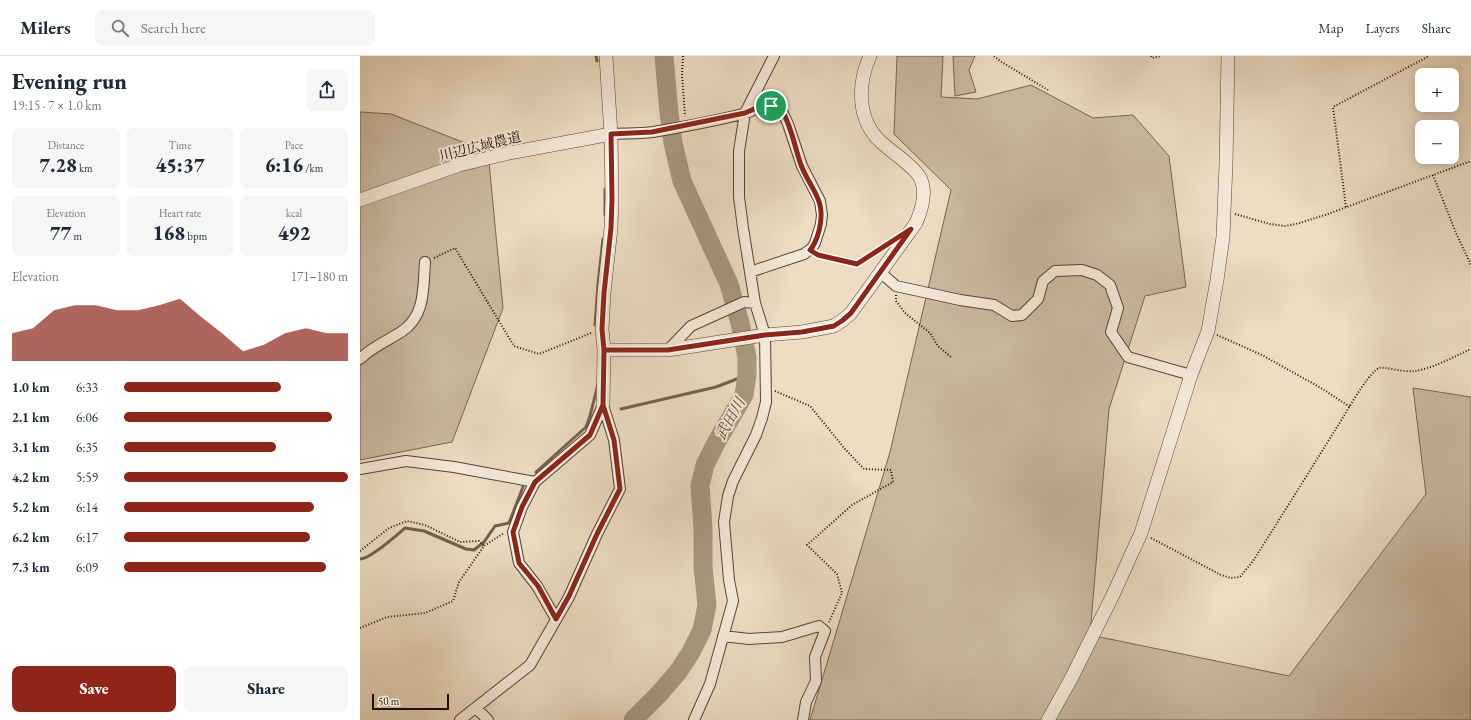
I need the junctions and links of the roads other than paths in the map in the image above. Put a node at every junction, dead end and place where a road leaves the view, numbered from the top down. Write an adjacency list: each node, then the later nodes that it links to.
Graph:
1 (606, 56): 6 (street)
2 (774, 56): 5 (street)
3 (870, 56): 10 (street)
4 (1228, 56): 16 (street)
5 (745, 113): 6 (street); 9 (street); 9 (street)
6 (611, 134): 7 (street, 川辺広域農道); 13 (street)
7 (362, 198)
8 (425, 262): 15 (street)
9 (750, 272): 11 (street)
10 (880, 272): 12 (street); 16 (street)
11 (755, 303): 12 (street); 14 (street)
12 (760, 336): 14 (street); 21 (street)
13 (604, 350): 14 (street); 17 (street)
14 (668, 350)
15 (360, 359)
16 (1191, 375): 27 (street)
17 (603, 405): 19 (street); 20 (street)
18 (360, 469): 19 (street)
19 (535, 482): 20 (street)
20 (556, 619): 22 (street)
21 (723, 636): 25 (street); 26 (street)
22 (476, 708): 23 (street); 24 (street)
23 (460, 720)
24 (488, 720)
25 (694, 720)
26 (802, 720)
27 (1048, 720)

